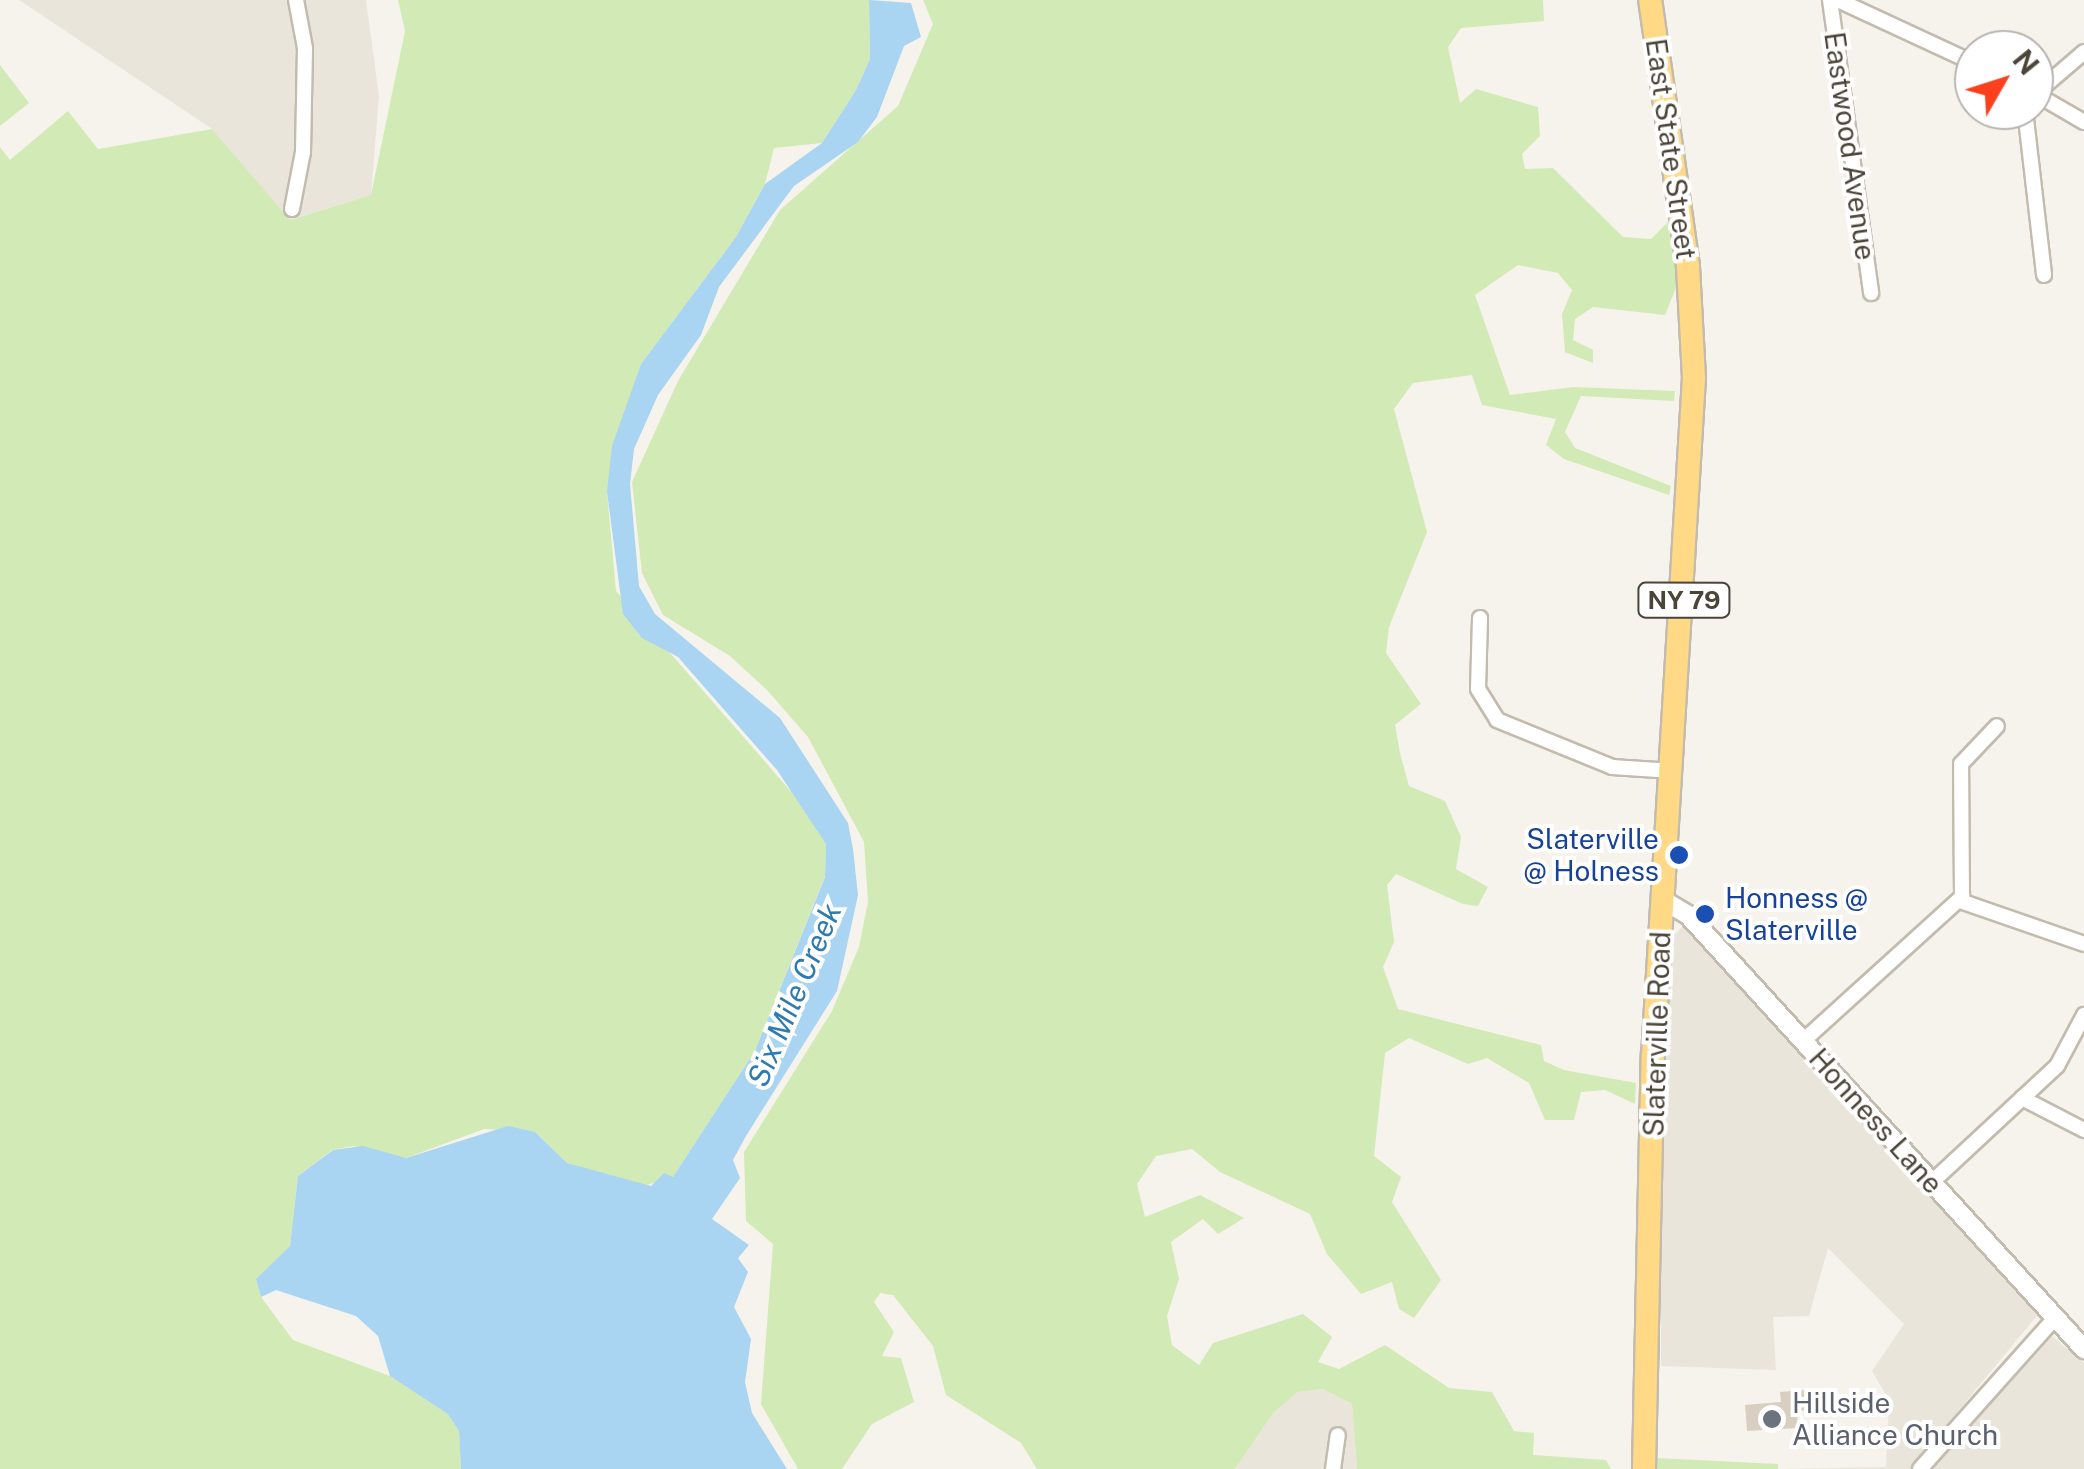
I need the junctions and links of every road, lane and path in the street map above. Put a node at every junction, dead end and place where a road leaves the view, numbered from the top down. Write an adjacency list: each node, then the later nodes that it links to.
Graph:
1 (296, 0): 11 (street)
2 (1650, 0): 14 (highway, East State Street / NY 79)
3 (1830, 0): 13 (street, Eastwood Avenue)
4 (1838, 0): 6 (street)
5 (2084, 52): 7 (street)
6 (1954, 55)
7 (2054, 77)
8 (2054, 105): 9 (street)
9 (2084, 122)
10 (2027, 130): 12 (street)
11 (292, 209)
12 (2044, 275)
13 (1870, 293)
14 (1691, 299): 17 (highway, Slaterville Road / NY 79)
15 (1480, 618): 17 (street)
16 (1997, 726): 19 (street)
17 (1674, 771): 18 (highway, Slaterville Road / NY 79)
18 (1663, 900): 22 (street, Honness Lane); 30 (highway, Slaterville Road / NY 79)
19 (1960, 901): 20 (street); 22 (street)
20 (2084, 944)
21 (2084, 1016): 23 (street)
22 (1804, 1041): 25 (street, Honness Lane)
23 (2022, 1098): 24 (street); 25 (street)
24 (2084, 1130)
25 (1932, 1182): 26 (street, Honness Lane)
26 (2056, 1316): 27 (street, Honness Lane); 31 (street)
27 (2084, 1349)
28 (1338, 1435): 29 (street)
29 (1334, 1469)
30 (1644, 1469)
31 (1920, 1469)

